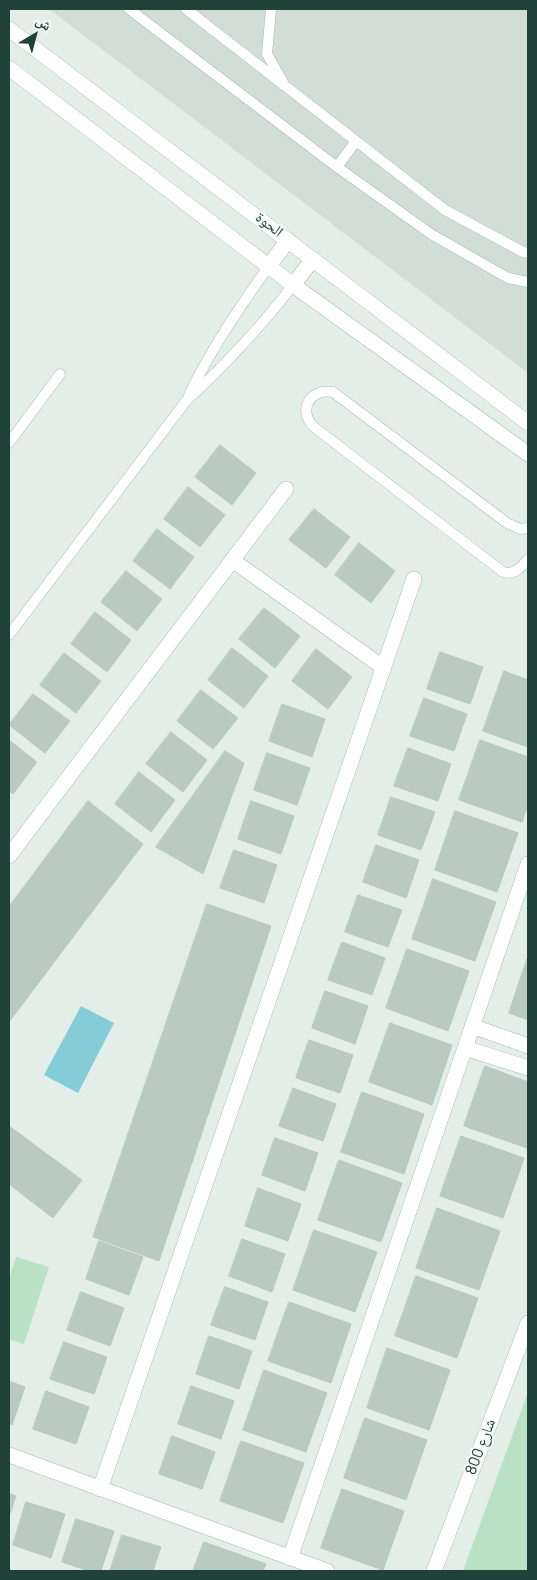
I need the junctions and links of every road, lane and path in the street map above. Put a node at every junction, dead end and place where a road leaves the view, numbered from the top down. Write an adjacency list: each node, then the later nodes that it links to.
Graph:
1 (130, 9): 8 (lane)
2 (186, 9): 6 (lane)
3 (271, 9): 6 (lane)
4 (9, 29): 9 (street, الحوة)
5 (9, 68): 12 (street)
6 (286, 87): 7 (lane)
7 (356, 141): 8 (lane); 10 (lane)
8 (337, 167): 13 (lane)
9 (288, 240): 11 (street, الحوة); 12 (street)
10 (528, 253)
11 (313, 259): 14 (street); 17 (street, الحوة)
12 (269, 266): 14 (street); 16 (lane)
13 (528, 282)
14 (293, 285): 16 (lane); 19 (street)
15 (60, 374): 18 (lane)
16 (186, 401): 25 (lane)
17 (528, 423)
18 (9, 443)
19 (528, 454)
20 (286, 489): 23 (street)
21 (528, 528): 22 (lane)
22 (528, 559)
23 (232, 560): 26 (street); 27 (street)
24 (414, 578): 26 (street)
25 (9, 635)
26 (384, 668): 35 (street)
27 (9, 856)
28 (528, 864): 29 (street)
29 (472, 1026): 30 (street); 31 (street)
30 (528, 1046)
31 (465, 1048): 32 (street); 36 (street)
32 (528, 1068)
33 (528, 1323): 38 (street, شارع 800)
34 (9, 1455): 35 (street)
35 (100, 1489): 36 (street)
36 (290, 1558): 37 (street)
37 (327, 1571)
38 (434, 1571)

